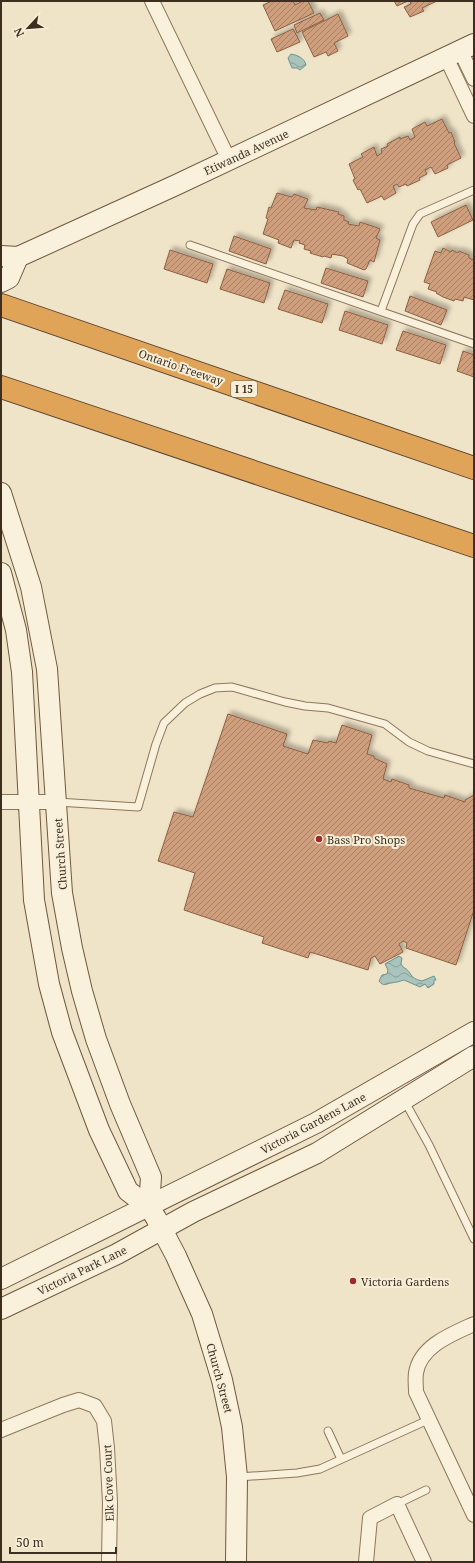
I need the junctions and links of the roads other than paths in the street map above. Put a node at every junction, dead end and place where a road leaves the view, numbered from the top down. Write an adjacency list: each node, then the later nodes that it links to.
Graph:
1 (152, 1): 5 (street)
2 (460, 50): 3 (street); 4 (street); 5 (main road, Etiwanda Avenue)
3 (474, 79)
4 (474, 116)
5 (229, 160): 8 (main road, Etiwanda Avenue)
6 (474, 190): 11 (lane)
7 (190, 245): 11 (lane)
8 (10, 257): 9 (main road, Etiwanda Avenue)
9 (1, 282)
10 (7, 307): 14 (highway, Ontario Freeway / I 15)
11 (381, 311): 12 (lane)
12 (474, 344)
13 (7, 389): 16 (highway)
14 (474, 468)
15 (1, 493): 21 (main road, Church Street)
16 (474, 546)
17 (1, 573): 20 (main road, Church Street)
18 (474, 764): 21 (lane)
19 (1, 802): 20 (street)
20 (28, 802): 21 (street); 25 (main road, Church Street)
21 (56, 802): 25 (main road, Church Street)
22 (474, 1032): 25 (main road, Victoria Gardens Lane)
23 (474, 1056): 24 (main road)
24 (403, 1099): 26 (main road); 27 (lane)
25 (149, 1206): 26 (main road, Church Street); 28 (main road)
26 (162, 1229): 29 (main road, Victoria Park Lane); 35 (main road, Church Street)
27 (474, 1239)
28 (1, 1279)
29 (1, 1309)
30 (474, 1324): 31 (street)
31 (428, 1420): 34 (lane); 38 (street)
32 (1, 1430): 39 (street, Elk Cove Court)
33 (328, 1431): 34 (lane)
34 (341, 1459): 35 (lane)
35 (238, 1477): 40 (main road, Church Street)
36 (426, 1490): 37 (lane)
37 (397, 1504): 41 (street); 42 (street)
38 (474, 1515)
39 (109, 1562)
40 (236, 1562)
41 (366, 1562)
42 (424, 1562)

